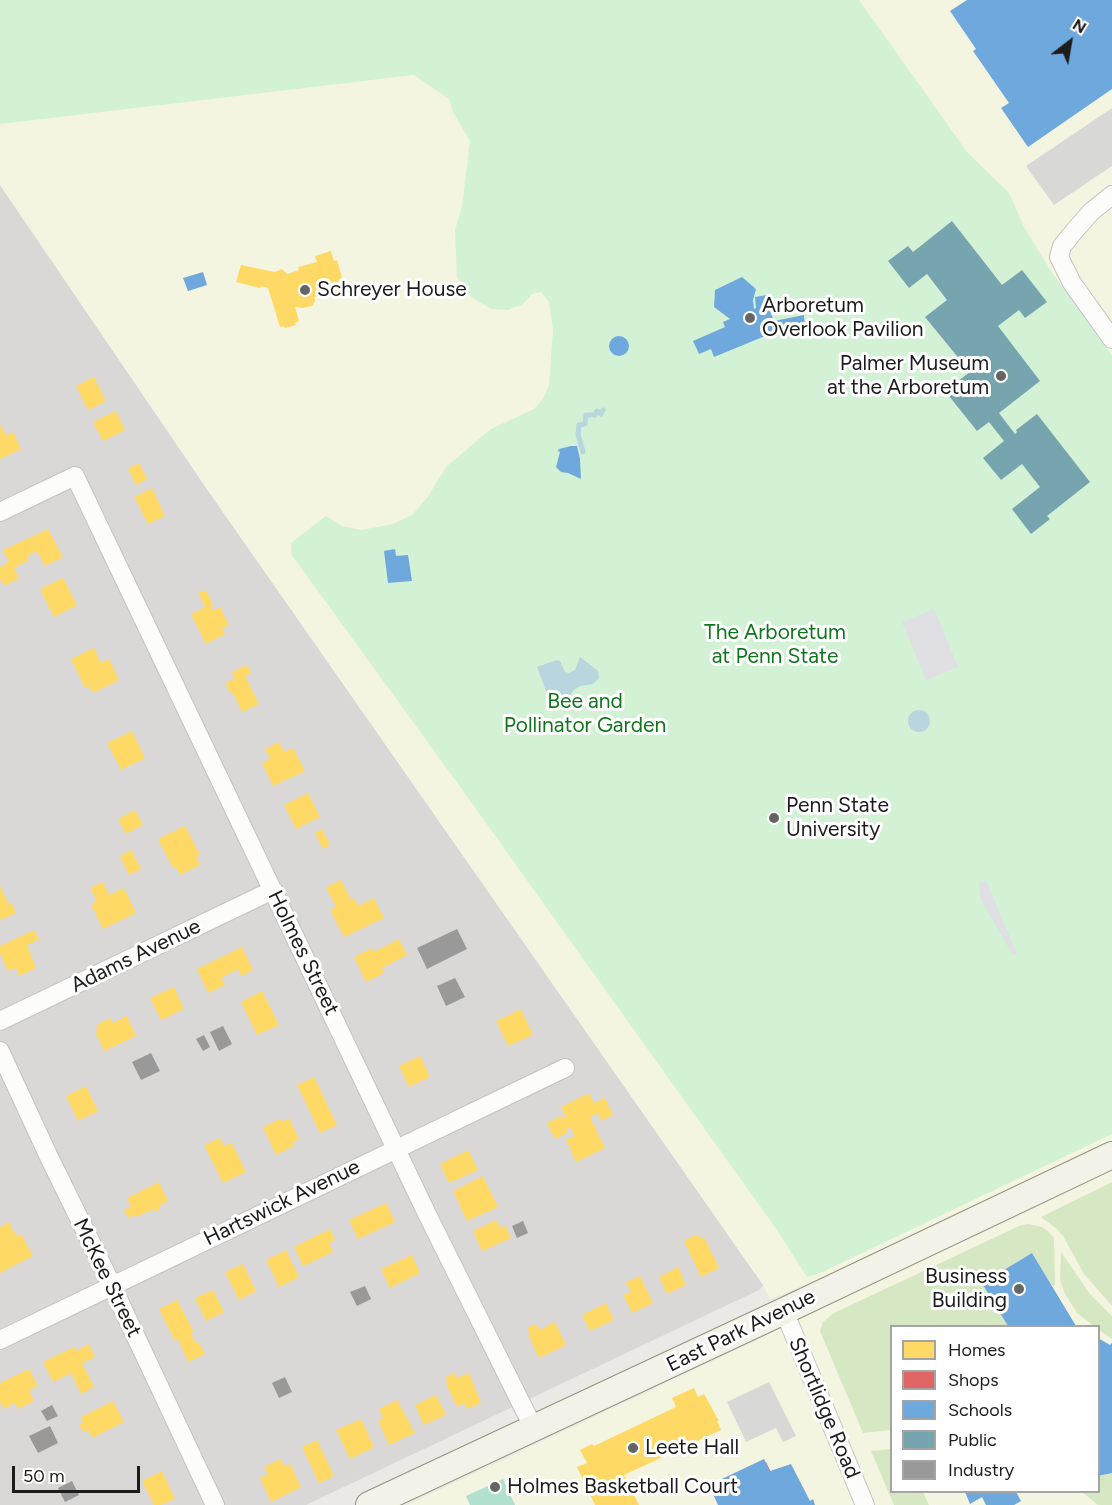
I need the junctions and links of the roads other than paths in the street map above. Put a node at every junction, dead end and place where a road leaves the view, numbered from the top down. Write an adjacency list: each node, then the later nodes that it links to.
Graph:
1 (1112, 195): 2 (street)
2 (1112, 339)
3 (0, 512): 4 (street, Holmes Street)
4 (273, 890): 5 (street, Adams Avenue); 8 (street, Holmes Street)
5 (0, 1021)
6 (0, 1051): 10 (street, McKee Street)
7 (565, 1068): 8 (street, Hartswick Avenue)
8 (397, 1148): 10 (street, Hartswick Avenue); 13 (street, Holmes Street)
9 (1112, 1155): 11 (main road, East Park Avenue)
10 (112, 1286): 12 (street, Hartswick Avenue); 14 (street, McKee Street)
11 (784, 1311): 13 (main road, East Park Avenue); 16 (street, Shortlidge Road)
12 (0, 1340)
13 (534, 1429): 15 (main road, East Park Avenue)
14 (215, 1505)
15 (369, 1505)
16 (865, 1505)

